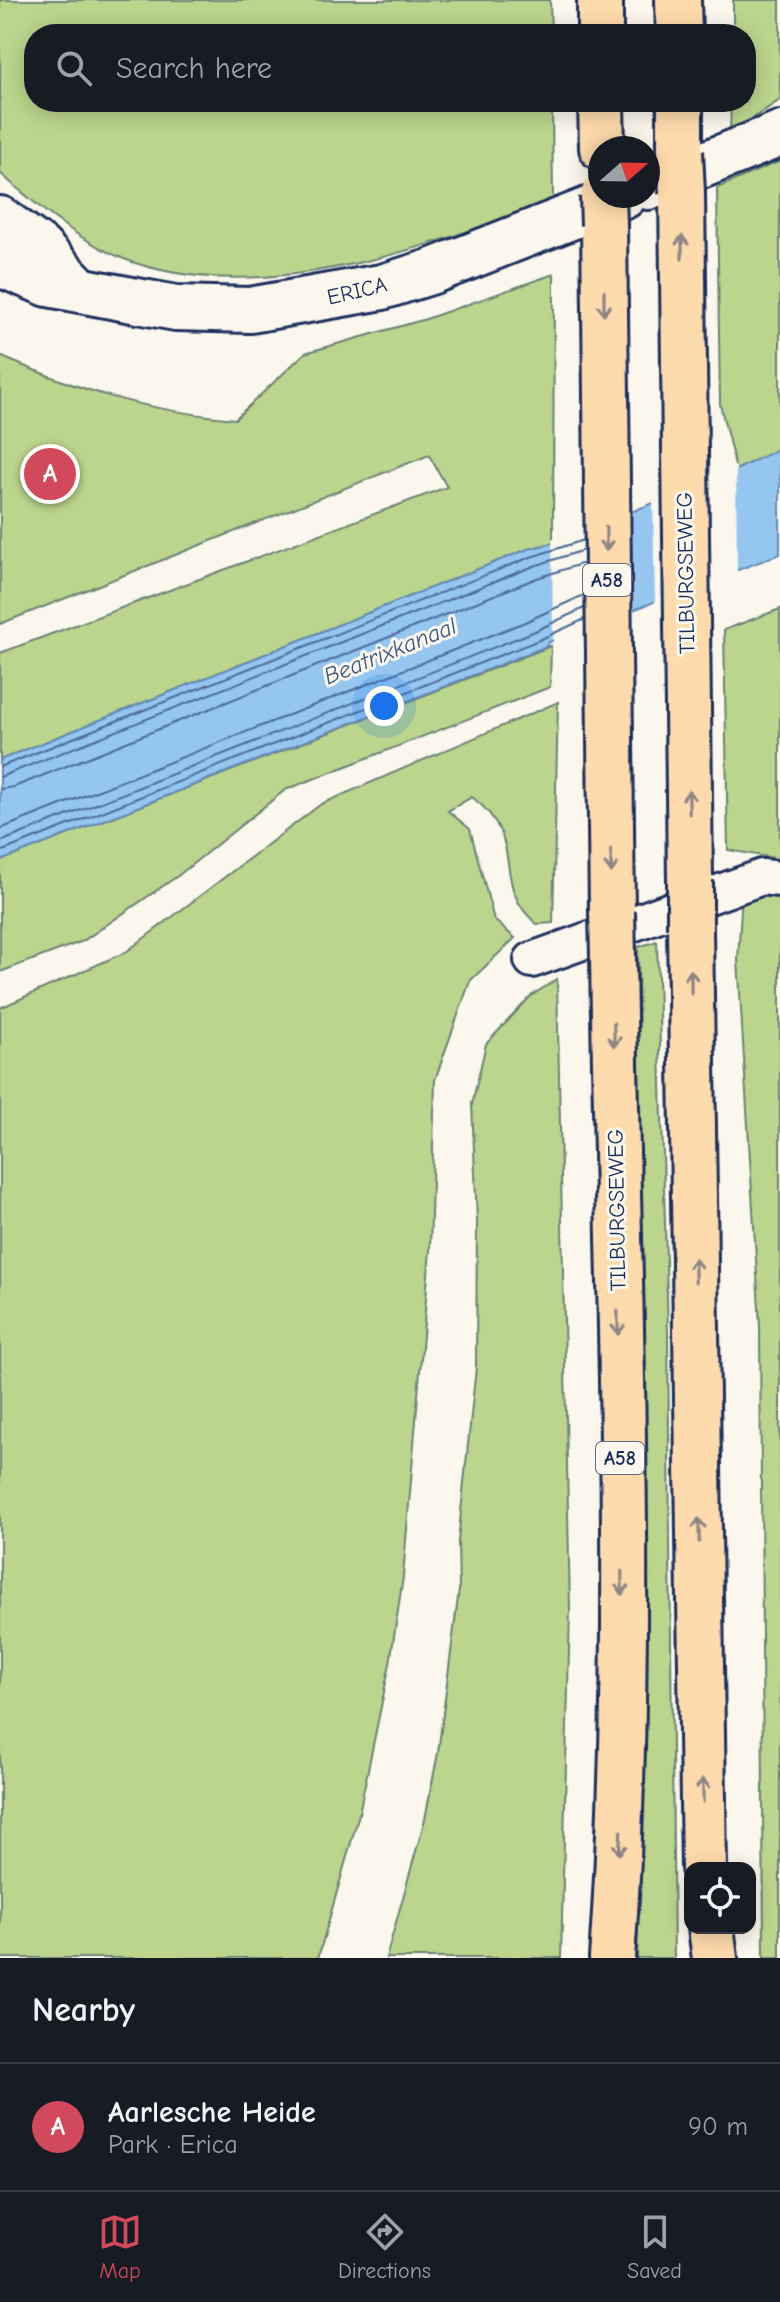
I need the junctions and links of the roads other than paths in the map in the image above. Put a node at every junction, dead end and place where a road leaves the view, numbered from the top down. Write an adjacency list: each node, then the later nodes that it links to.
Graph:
1 (600, 0): 3 (highway)
2 (678, 0): 4 (highway)
3 (600, 24)
4 (679, 24)
5 (601, 112): 8 (highway)
6 (679, 112): 9 (highway, TILBURGSEWEG)
7 (780, 134): 9 (main road)
8 (602, 136)
9 (670, 177): 17 (highway, TILBURGSEWEG, one-way to 9, bridge)
10 (605, 208): 14 (main road, ERICA)
11 (610, 208): 20 (highway, TILBURGSEWEG / A58, one-way to 20, bridge)
12 (0, 219): 14 (main road)
13 (0, 264): 14 (main road, ERICA)
14 (77, 287)
15 (779, 879): 16 (street)
16 (532, 960)
17 (704, 1862)
18 (704, 1934): 21 (highway)
19 (712, 1934): 22 (highway)
20 (612, 1958)
21 (704, 1958)
22 (715, 1958)

